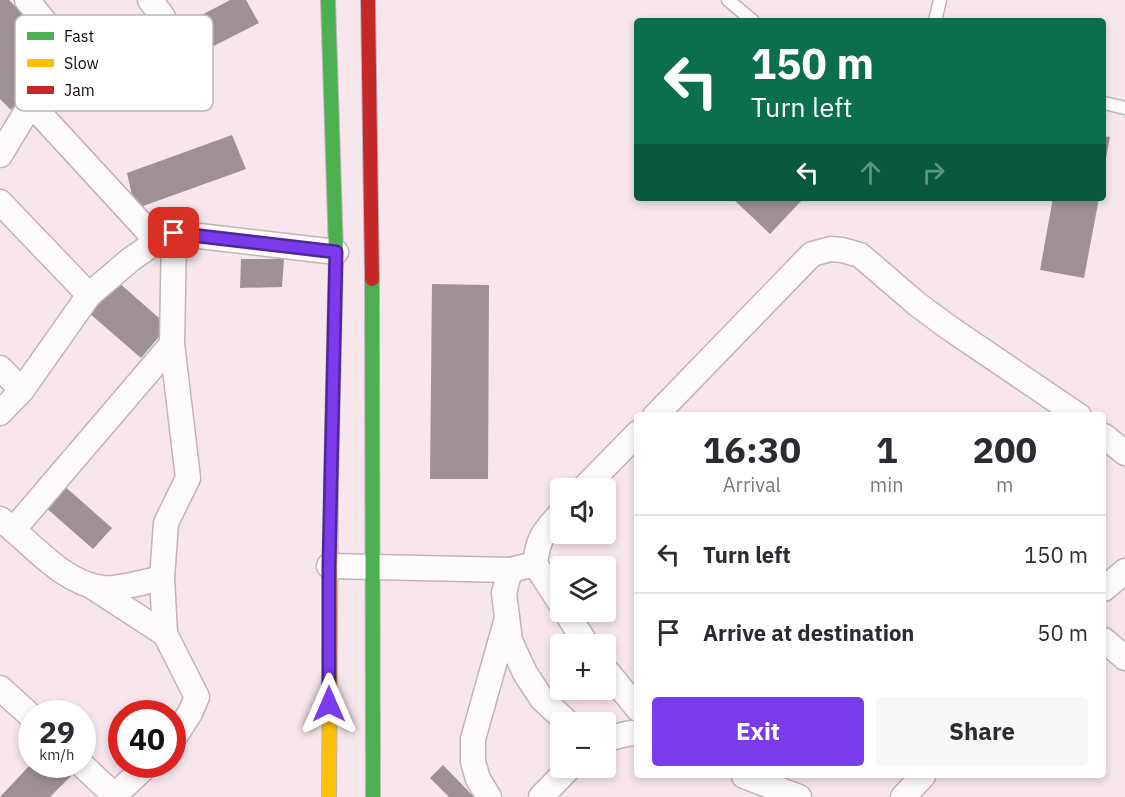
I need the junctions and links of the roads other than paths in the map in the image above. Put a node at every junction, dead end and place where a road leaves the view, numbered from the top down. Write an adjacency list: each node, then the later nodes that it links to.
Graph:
1 (27, 0): 6 (street)
2 (328, 0): 16 (street)
3 (368, 0): 32 (street)
4 (728, 0): 7 (lane)
5 (940, 0): 8 (lane)
6 (39, 15)
7 (749, 18)
8 (936, 18)
9 (1106, 103): 10 (lane)
10 (1125, 108)
11 (27, 111): 13 (street)
12 (38, 111): 15 (street)
13 (0, 155)
14 (0, 202): 17 (street)
15 (165, 237): 16 (street); 17 (street); 18 (street)
16 (336, 252): 31 (street)
17 (89, 295): 20 (street)
18 (172, 344): 28 (street); 35 (street)
19 (0, 368): 20 (street)
20 (22, 390): 23 (street)
21 (659, 412): 22 (street)
22 (1073, 412)
23 (0, 413)
24 (634, 437): 27 (street)
25 (1106, 438): 26 (street)
26 (1125, 453)
27 (594, 478)
28 (7, 524): 36 (street)
29 (550, 525): 30 (street)
30 (535, 564): 33 (street); 37 (street)
31 (329, 566): 32 (street); 57 (street)
32 (372, 567): 33 (street); 58 (street)
33 (510, 570): 39 (street)
34 (1125, 571): 38 (street)
35 (162, 578): 36 (street); 40 (street)
36 (86, 583): 40 (street)
37 (550, 586)
38 (1106, 587)
39 (507, 618): 47 (street); 59 (street)
40 (165, 634): 48 (street)
41 (1106, 642): 42 (street)
42 (1125, 658)
43 (616, 682): 46 (street)
44 (0, 688): 45 (street)
45 (18, 704)
46 (634, 704)
47 (556, 712)
48 (186, 719)
49 (634, 733): 50 (street)
50 (616, 737)
51 (95, 778): 56 (street)
52 (133, 778): 56 (street)
53 (559, 778): 60 (street)
54 (749, 778): 61 (street)
55 (921, 778): 62 (street)
56 (114, 796)
57 (329, 797)
58 (372, 797)
59 (489, 797)
60 (541, 797)
61 (799, 797)
62 (903, 797)

